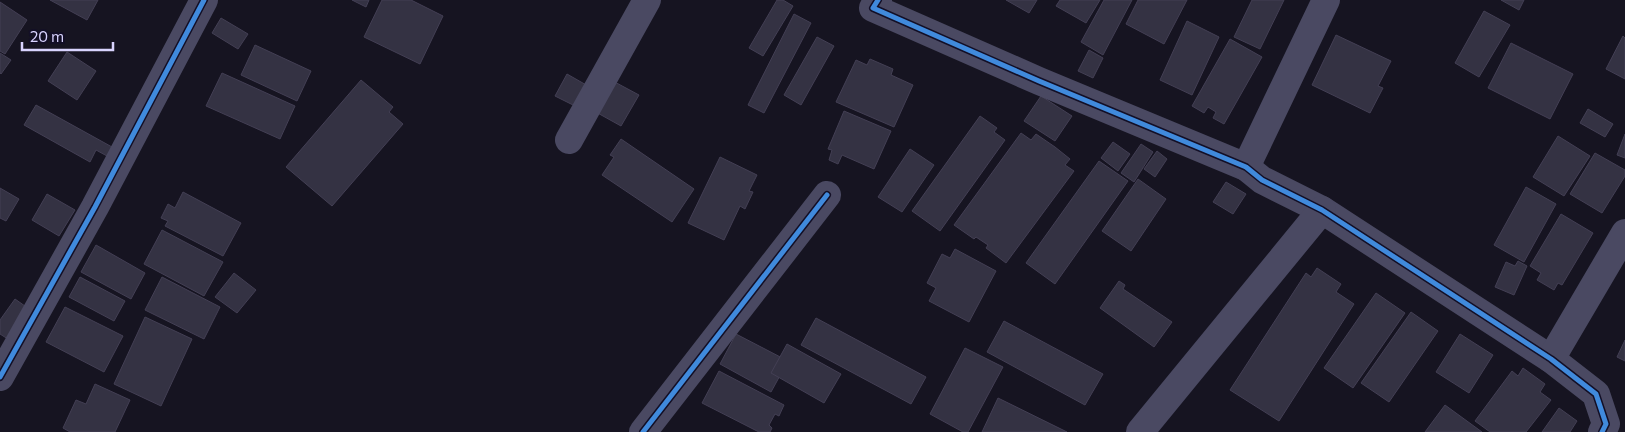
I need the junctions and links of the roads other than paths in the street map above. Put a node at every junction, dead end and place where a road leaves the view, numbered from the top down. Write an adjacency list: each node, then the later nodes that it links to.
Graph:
1 (204, 0): 11 (street)
2 (646, 0): 5 (street)
3 (1326, 0): 6 (street)
4 (870, 3): 6 (street)
5 (569, 140)
6 (1246, 168): 8 (street)
7 (827, 195): 12 (street)
8 (1322, 210): 10 (street); 13 (street)
9 (1625, 233): 10 (street)
10 (1551, 359): 14 (street)
11 (0, 377)
12 (644, 432)
13 (1140, 432)
14 (1602, 432)

